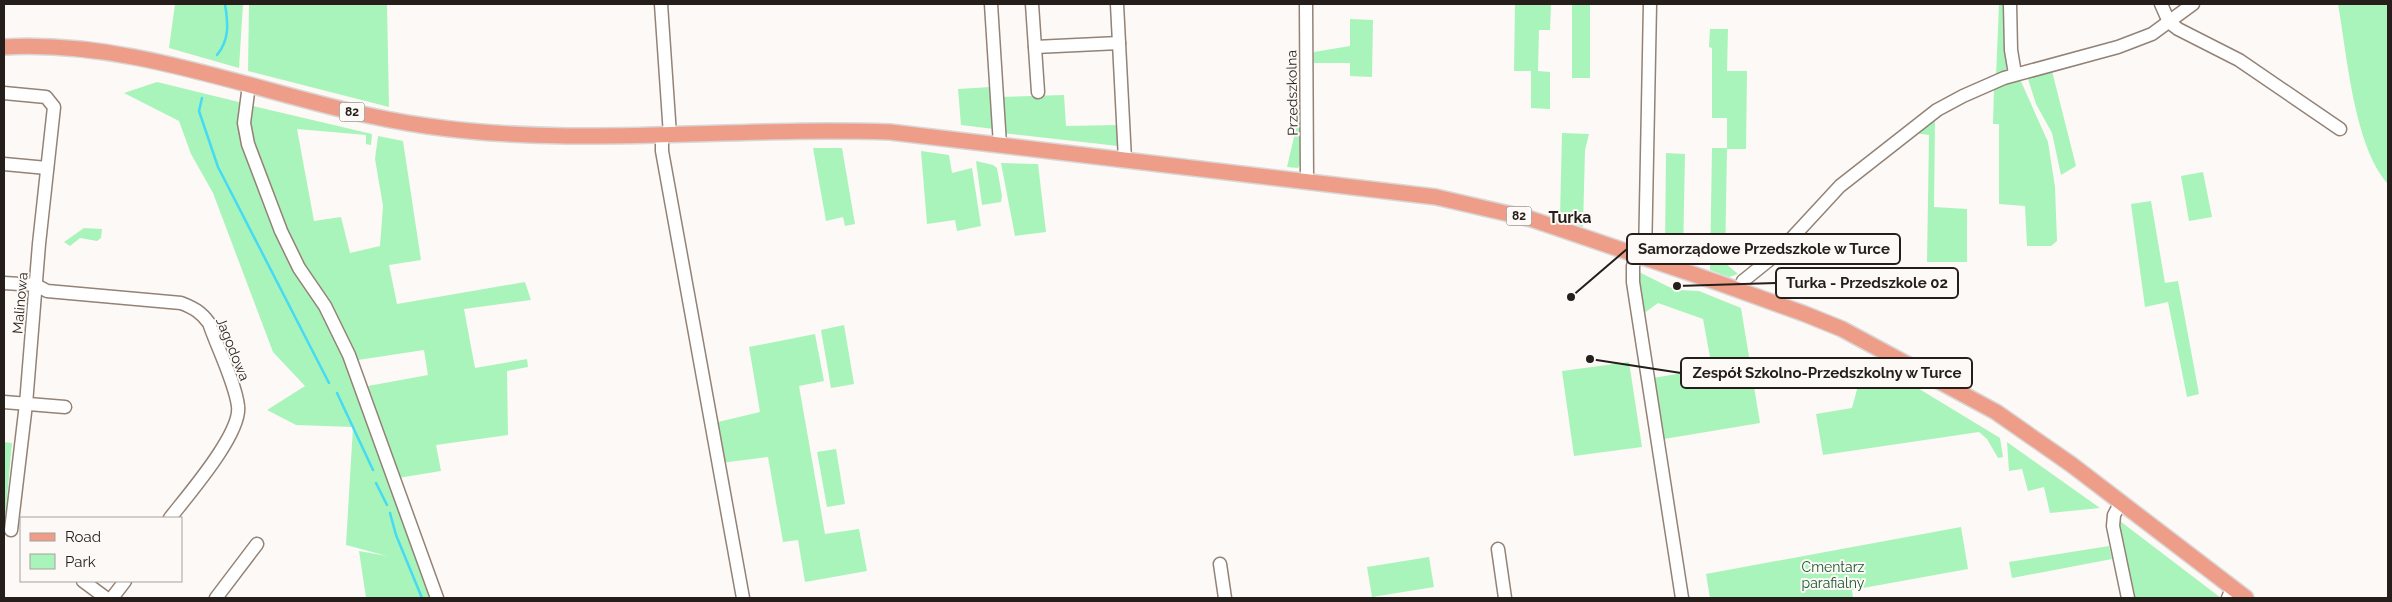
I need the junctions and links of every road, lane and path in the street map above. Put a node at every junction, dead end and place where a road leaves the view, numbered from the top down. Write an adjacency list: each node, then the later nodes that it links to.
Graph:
1 (661, 4): 19 (street)
2 (991, 4): 20 (street)
3 (1032, 4): 13 (street)
4 (1117, 4): 11 (street)
5 (1306, 4): 24 (street, Przedszkolna)
6 (1650, 4): 25 (street)
7 (2010, 4): 14 (street)
8 (2161, 4): 10 (street)
9 (2193, 4): 10 (street)
10 (2169, 22): 14 (street); 18 (street)
11 (1119, 42): 13 (street); 21 (street)
12 (7, 47): 15 (main road, 82)
13 (1035, 47): 16 (street)
14 (2015, 74): 28 (street)
15 (249, 85): 19 (main road, 82); 44 (street)
16 (1038, 92)
17 (4, 93): 23 (street, Malinowa)
18 (2340, 129)
19 (666, 135): 20 (main road, 82); 45 (street)
20 (1000, 145): 21 (main road, 82)
21 (1125, 160): 24 (main road, 82)
22 (4, 164): 23 (street)
23 (47, 168): 27 (street, Malinowa)
24 (1307, 181): 25 (main road, 82)
25 (1640, 256): 28 (main road, 82); 48 (street)
26 (4, 283): 27 (street, Jagodowa)
27 (36, 286): 30 (street, Malinowa); 33 (street, Jagodowa)
28 (1739, 290): 32 (main road, 82)
29 (4, 402): 30 (street)
30 (26, 404): 31 (street); 34 (street, Malinowa)
31 (65, 407)
32 (2121, 502): 40 (main road, 82); 49 (street)
33 (171, 517)
34 (12, 531)
35 (257, 544): 43 (street)
36 (1498, 549): 47 (street)
37 (1220, 564): 46 (street)
38 (83, 582): 41 (street)
39 (123, 582): 42 (street)
40 (2230, 593): 50 (main road, 82)
41 (106, 598)
42 (112, 598)
43 (216, 598)
44 (437, 598)
45 (743, 598)
46 (1226, 598)
47 (1505, 598)
48 (1682, 598)
49 (2128, 598)
50 (2246, 598)

